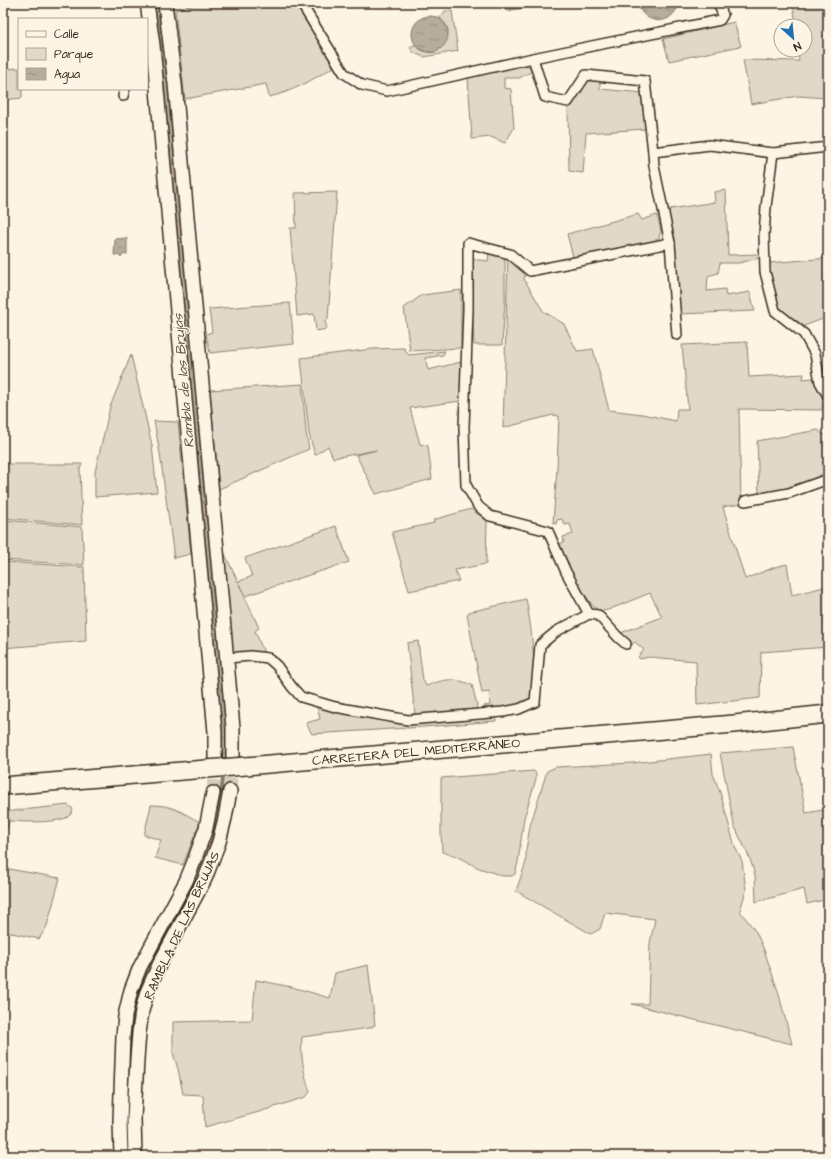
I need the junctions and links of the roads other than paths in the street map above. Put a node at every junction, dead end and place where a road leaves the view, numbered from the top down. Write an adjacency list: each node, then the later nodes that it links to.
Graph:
1 (147, 3): 5 (street)
2 (165, 3): 17 (street)
3 (301, 3): 6 (street)
4 (718, 3): 6 (street)
5 (150, 41): 20 (street)
6 (533, 58): 8 (street)
7 (828, 147): 9 (street)
8 (653, 152): 9 (street); 10 (street)
9 (773, 153): 12 (street)
10 (670, 244): 11 (street); 15 (street)
11 (677, 335)
12 (828, 396)
13 (828, 479): 14 (street)
14 (745, 501)
15 (589, 614): 16 (street); 17 (street)
16 (626, 644)
17 (227, 658): 19 (street)
18 (828, 714): 19 (highway, CARRETERA DEL MEDITERRÁNEO)
19 (240, 762): 20 (highway, CARRETERA DEL MEDITERRÁNEO, bridge)
20 (211, 764): 21 (highway, CARRETERA DEL MEDITERRÁNEO)
21 (3, 786)
22 (230, 791): 25 (street, RAMBLA DE LAS BRUJAS)
23 (213, 793): 24 (street, RAMBLA DE LAS BRUJAS)
24 (121, 1156)
25 (135, 1156)

